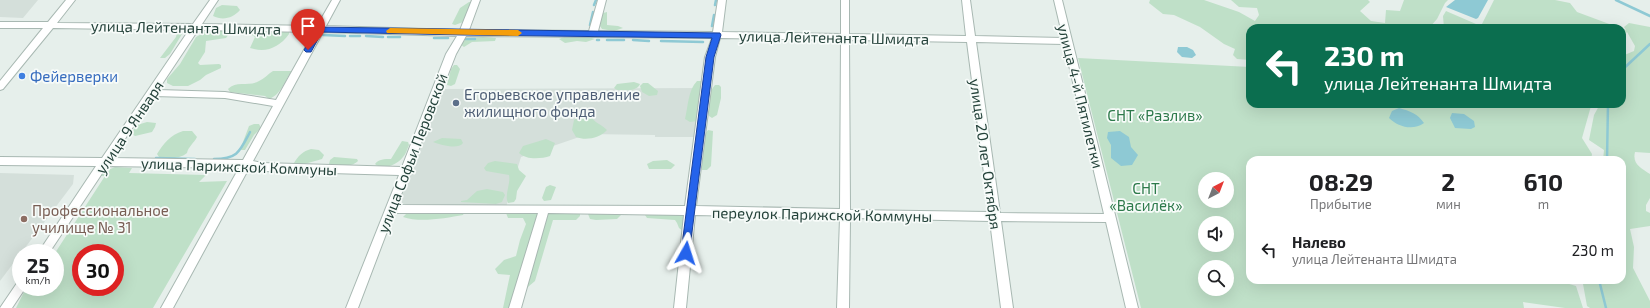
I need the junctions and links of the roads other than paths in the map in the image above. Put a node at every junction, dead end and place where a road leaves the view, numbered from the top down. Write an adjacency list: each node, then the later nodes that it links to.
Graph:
1 (71, 0): 11 (street)
2 (214, 0): 12 (street, улица 9 Января)
3 (336, 0): 13 (street)
4 (476, 0): 14 (street, улица Софьи Перовской)
5 (602, 0): 15 (street)
6 (722, 0): 16 (street)
7 (845, 0): 17 (street)
8 (966, 0): 18 (street, улица 20 лет Октября)
9 (1058, 0): 19 (street, улица 4-й Пятилетки)
10 (0, 25): 11 (street, улица Лейтенанта Шмидта)
11 (50, 26): 12 (street, улица Лейтенанта Шмидта); 20 (street)
12 (196, 27): 13 (street, улица Лейтенанта Шмидта); 21 (street, улица 9 Января)
13 (320, 29): 14 (street, улица Лейтенанта Шмидта); 22 (street)
14 (463, 33): 15 (street, улица Лейтенанта Шмидта); 26 (street, улица Софьи Перовской)
15 (593, 34): 16 (street, улица Лейтенанта Шмидта)
16 (717, 35): 17 (street, улица Лейтенанта Шмидта); 29 (street)
17 (846, 38): 18 (street, улица Лейтенанта Шмидта); 30 (street)
18 (971, 39): 19 (street, улица Лейтенанта Шмидта); 31 (street, улица 20 лет Октября)
19 (1068, 41): 32 (street, улица 4-й Пятилетки)
20 (0, 87)
21 (151, 93): 22 (street); 24 (street, улица 9 Января)
22 (279, 104): 25 (street)
23 (0, 161): 24 (street, улица Парижской Коммуны)
24 (105, 162): 25 (street, улица Парижской Коммуны); 33 (street, улица 9 Января)
25 (247, 164): 26 (street, улица Парижской Коммуны); 36 (street)
26 (405, 171): 27 (street, улица Софьи Перовской)
27 (390, 209): 28 (street, переулок Парижской Коммуны); 37 (street, улица Софьи Перовской)
28 (544, 209): 29 (street, переулок Парижской Коммуны); 38 (street)
29 (690, 211): 30 (street, переулок Парижской Коммуны); 39 (street)
30 (845, 215): 31 (street, переулок Парижской Коммуны); 40 (street)
31 (995, 217): 32 (street, переулок Парижской Коммуны); 41 (street, улица 20 лет Октября)
32 (1110, 218): 42 (street, улица 4-й Пятилетки)
33 (49, 244)
34 (14, 296): 35 (street)
35 (6, 308)
36 (167, 308)
37 (352, 308)
38 (515, 308)
39 (680, 308)
40 (843, 308)
41 (1007, 308)
42 (1132, 308)

